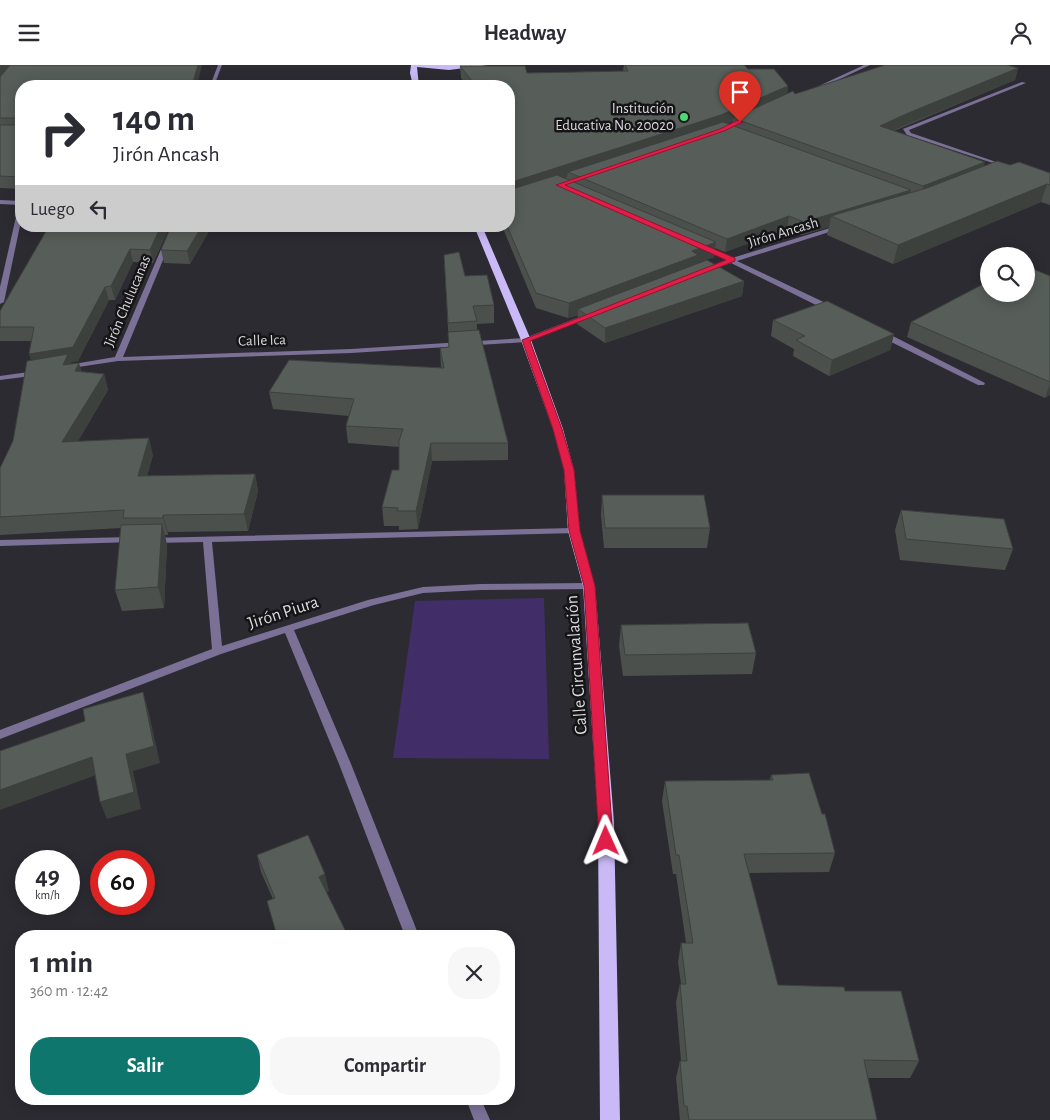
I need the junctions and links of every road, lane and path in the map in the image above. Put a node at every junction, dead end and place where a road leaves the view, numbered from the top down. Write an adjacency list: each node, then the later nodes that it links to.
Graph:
1 (220, 65): 5 (street)
2 (415, 65): 3 (main road); 6 (main road)
3 (486, 65)
4 (868, 65): 8 (street)
5 (214, 80)
6 (415, 80)
7 (1024, 83): 9 (street)
8 (804, 93)
9 (999, 171)
10 (0, 202): 11 (street)
11 (15, 203)
12 (845, 226): 17 (street, Jirón Ancash)
13 (15, 232): 19 (street)
14 (171, 232): 25 (street, Jirón Chulucanas)
15 (481, 232): 24 (main road, Calle Circunvalación)
16 (696, 244): 17 (street)
17 (733, 260): 18 (street, Jirón Ancash); 22 (street)
18 (696, 274)
19 (2, 289): 20 (street)
20 (0, 303)
21 (597, 313): 24 (street)
22 (839, 313)
23 (875, 330): 29 (street)
24 (526, 340): 25 (street, Calle Ica); 30 (main road, Calle Circunvalación)
25 (118, 359): 26 (street, Calle Ica)
26 (59, 369)
27 (49, 371): 28 (street)
28 (0, 379)
29 (982, 383)
30 (574, 531): 31 (street); 33 (main road, Calle Circunvalación)
31 (207, 539): 32 (street); 35 (street)
32 (0, 543)
33 (589, 586): 34 (street, Jirón Piura); 40 (main road, Calle Circunvalación)
34 (288, 629): 35 (street, Jirón Piura); 37 (street)
35 (217, 651): 36 (street, Jirón Piura)
36 (0, 735)
37 (410, 930)
38 (476, 1105): 39 (street)
39 (482, 1120)
40 (610, 1120)

